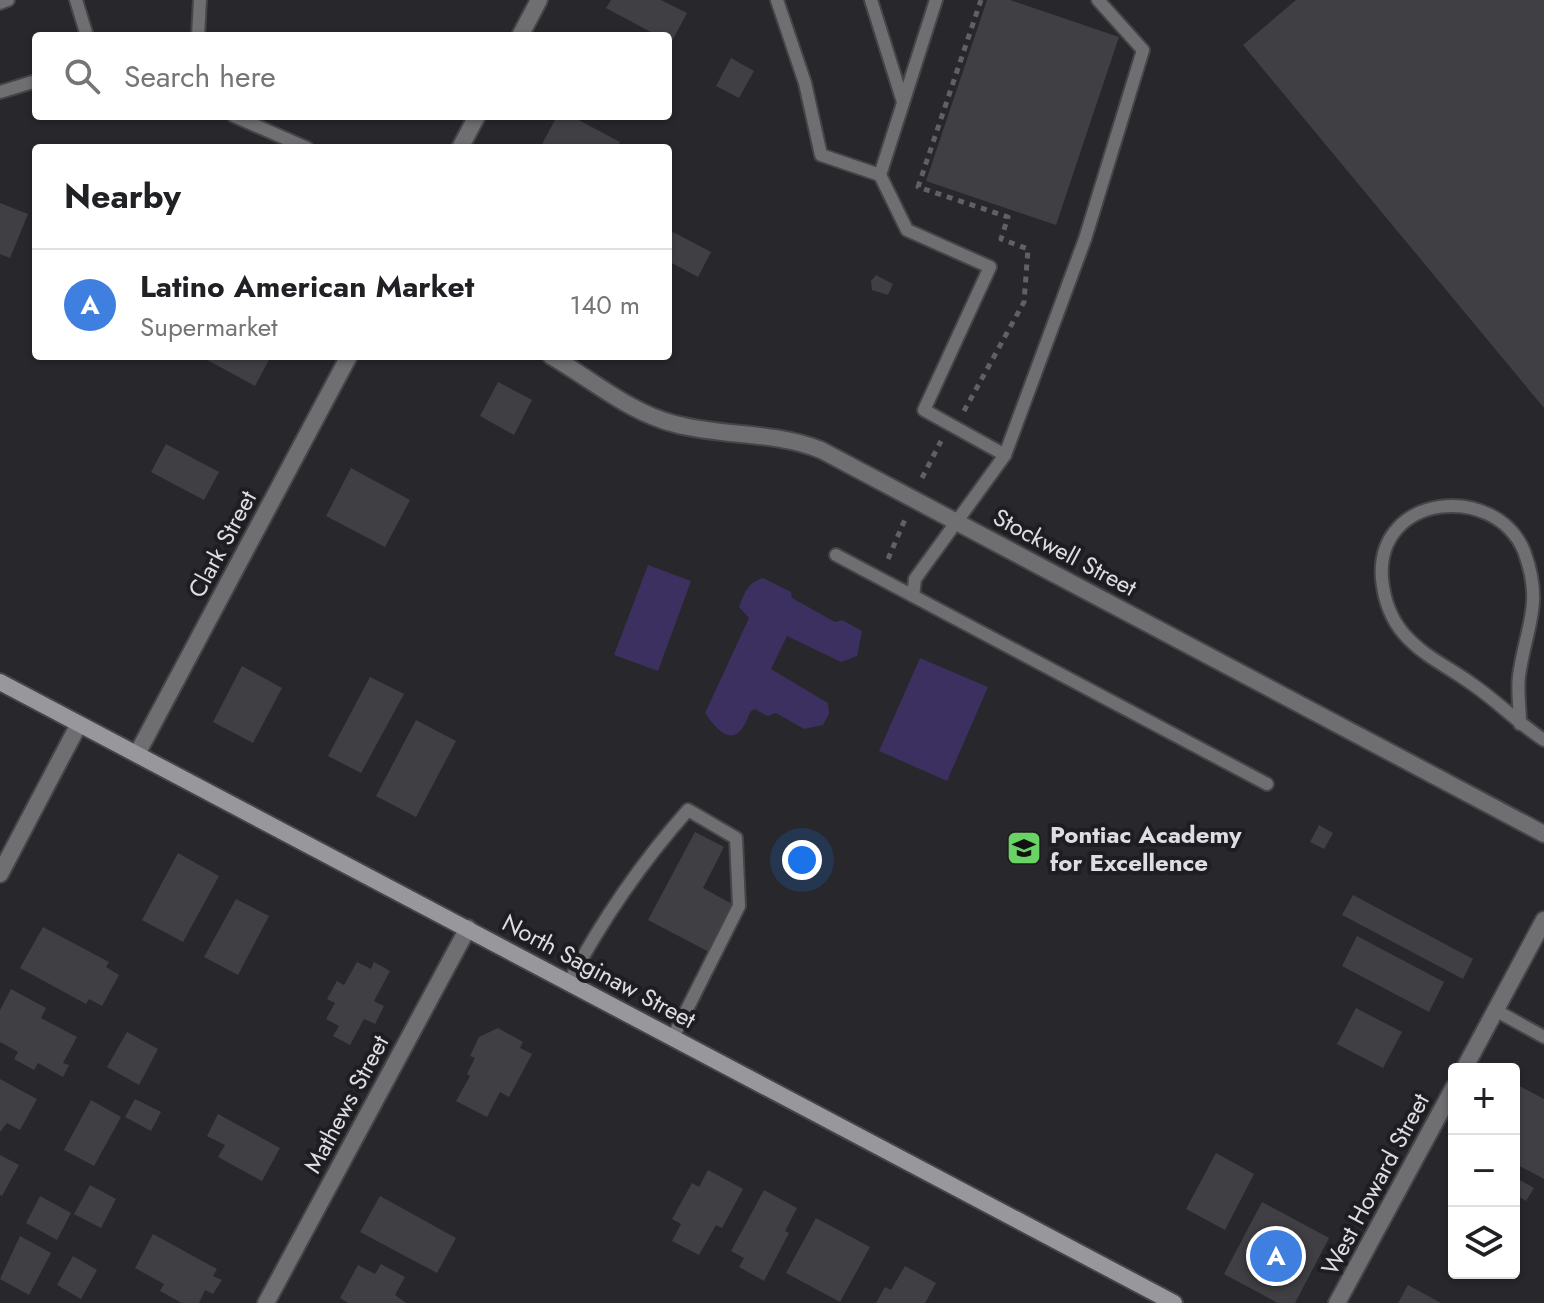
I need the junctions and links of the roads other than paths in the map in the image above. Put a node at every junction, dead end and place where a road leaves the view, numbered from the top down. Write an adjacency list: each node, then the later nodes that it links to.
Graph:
1 (8, 0): 9 (lane)
2 (76, 0): 10 (lane)
3 (200, 0): 11 (lane)
4 (539, 0): 12 (street)
5 (777, 0): 20 (lane)
6 (871, 0): 15 (lane)
7 (936, 0): 15 (lane)
8 (1098, 0): 23 (lane)
9 (0, 3)
10 (86, 32)
11 (198, 32)
12 (522, 32)
13 (32, 82): 14 (lane)
14 (0, 92)
15 (903, 102): 20 (lane)
16 (243, 120): 18 (lane)
17 (475, 120): 19 (street)
18 (298, 144)
19 (462, 144)
20 (880, 175): 23 (lane)
21 (347, 360): 31 (street, Clark Street)
22 (558, 360): 24 (street, Stockwell Street)
23 (1005, 455): 24 (lane)
24 (954, 520): 26 (lane); 33 (street, Stockwell Street)
25 (836, 555): 26 (lane)
26 (913, 596): 32 (lane)
27 (0, 682): 28 (street, North Saginaw Street)
28 (79, 724): 31 (street, North Saginaw Street); 34 (street)
29 (1520, 724): 29 (lane); 30 (lane)
30 (1544, 740)
31 (137, 754): 36 (street, North Saginaw Street)
32 (1267, 784)
33 (1544, 834)
34 (0, 874)
35 (1544, 920): 38 (street)
36 (468, 928): 37 (street, North Saginaw Street); 43 (street, Mathews Street)
37 (569, 982): 39 (street, North Saginaw Street); 39 (lane)
38 (1495, 1010): 40 (lane); 41 (street)
39 (673, 1037): 44 (street, North Saginaw Street)
40 (1544, 1037)
41 (1467, 1063)
42 (1448, 1098): 45 (street, West Howard Street)
43 (266, 1303)
44 (1174, 1303)
45 (1337, 1303)

